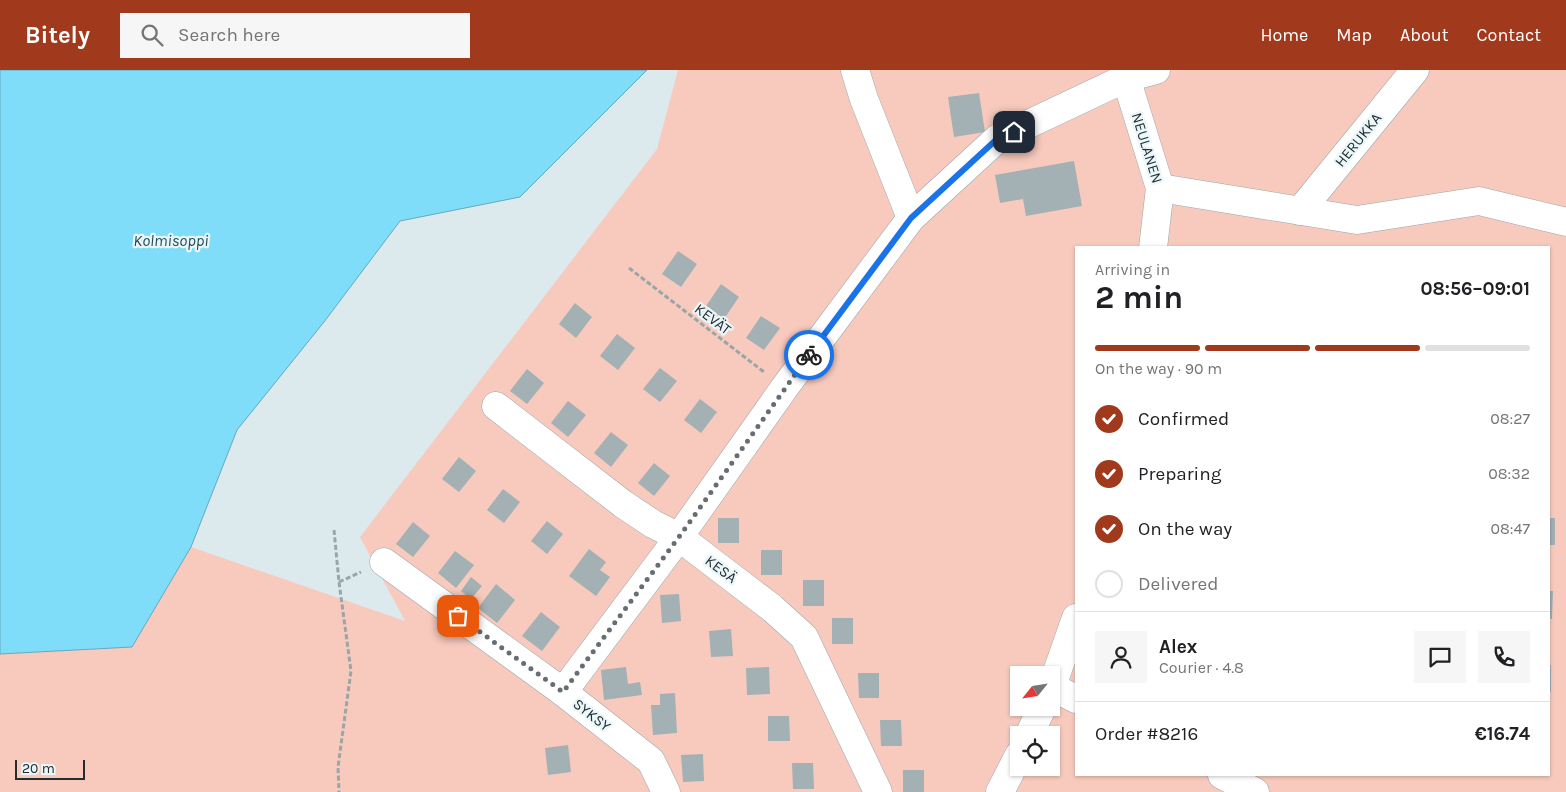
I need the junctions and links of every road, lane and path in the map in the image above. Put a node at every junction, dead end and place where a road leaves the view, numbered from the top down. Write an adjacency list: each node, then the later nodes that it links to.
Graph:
1 (855, 70): 7 (street)
2 (1156, 70): 4 (street)
3 (1415, 70): 6 (street, HERUKKA)
4 (1126, 78): 5 (street, NEULANEN); 7 (street)
5 (1160, 188): 6 (street); 9 (street, NEULANEN)
6 (1300, 210): 8 (street)
7 (911, 218): 11 (street)
8 (1566, 222)
9 (1153, 246)
10 (628, 268): 11 (path, KEVÄT)
11 (784, 387): 14 (street)
12 (496, 406): 14 (street, KESÄ)
13 (334, 530): 23 (path)
14 (679, 537): 18 (street); 25 (street, KESÄ)
15 (384, 562): 18 (street, SYKSY)
16 (1075, 621): 17 (street)
17 (1059, 666)
18 (563, 692): 24 (street, SYKSY)
19 (1060, 697): 20 (street)
20 (1075, 700)
21 (1010, 773): 26 (street)
22 (1224, 776): 27 (street)
23 (338, 792)
24 (666, 792)
25 (878, 792)
26 (1000, 792)
27 (1255, 792)

